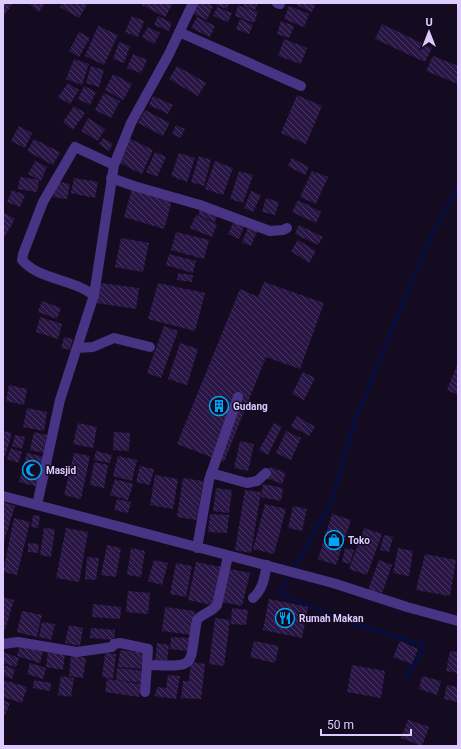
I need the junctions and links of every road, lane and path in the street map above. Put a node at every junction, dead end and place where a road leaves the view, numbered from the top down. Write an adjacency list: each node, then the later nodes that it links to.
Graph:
1 (193, 3): 2 (street)
2 (179, 32): 3 (street); 4 (street)
3 (301, 86)
4 (114, 165): 5 (street); 7 (street)
5 (111, 178): 6 (street); 7 (street)
6 (287, 228)
7 (94, 295): 9 (street)
8 (150, 347): 9 (street)
9 (77, 348): 14 (street)
10 (238, 397): 11 (street)
11 (211, 473): 12 (street); 15 (street)
12 (266, 473)
13 (3, 496): 14 (street)
14 (36, 505): 15 (street)
15 (197, 548): 16 (street)
16 (228, 556): 17 (street); 21 (street)
17 (267, 566): 18 (street); 19 (street)
18 (253, 598)
19 (458, 620)
20 (3, 644): 21 (street)
21 (147, 665): 22 (street)
22 (144, 692)

